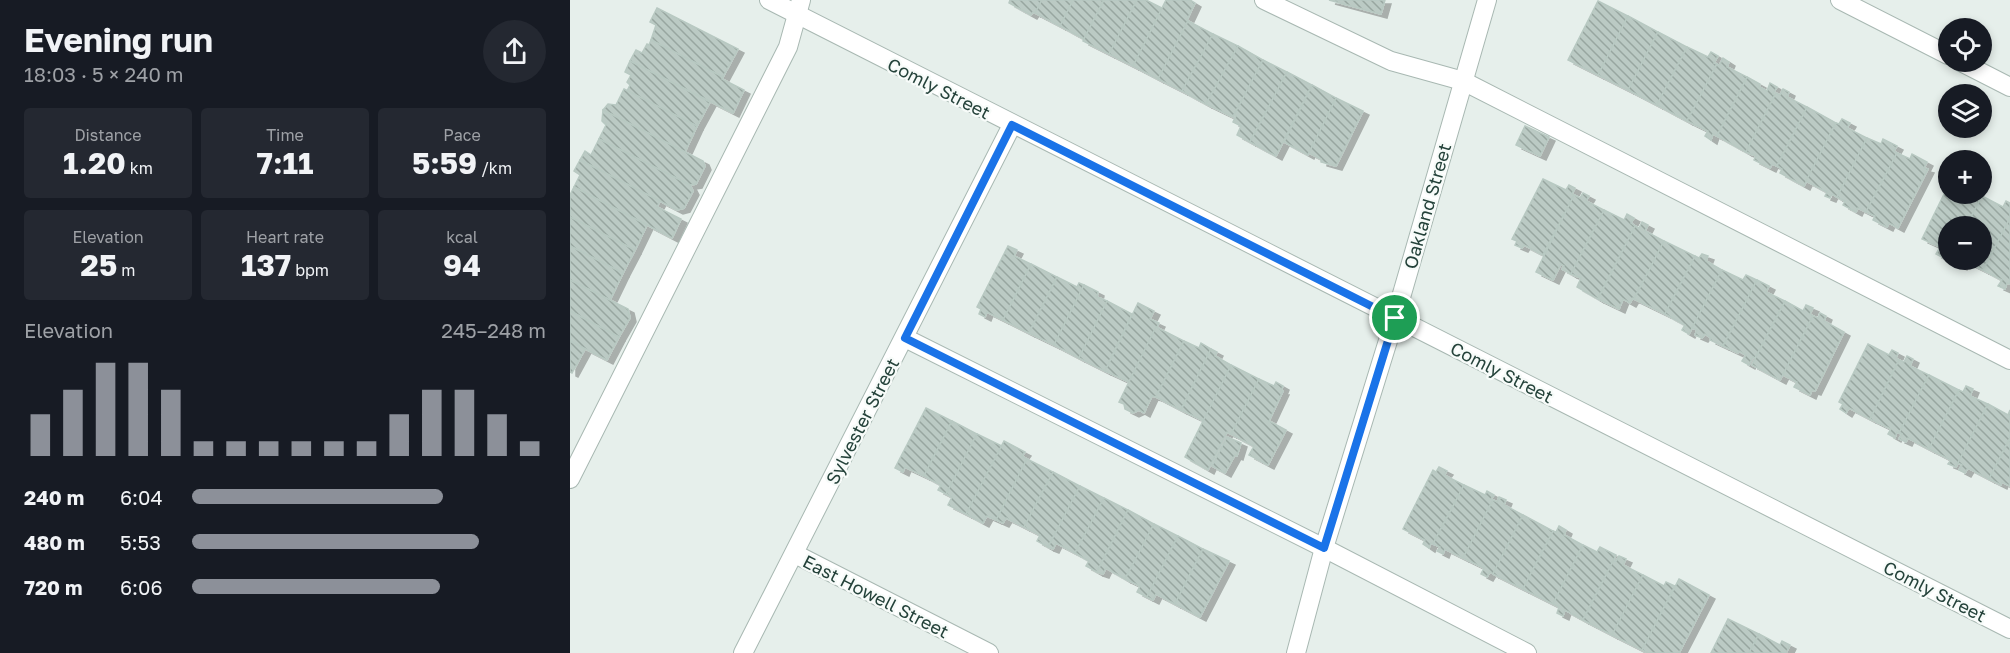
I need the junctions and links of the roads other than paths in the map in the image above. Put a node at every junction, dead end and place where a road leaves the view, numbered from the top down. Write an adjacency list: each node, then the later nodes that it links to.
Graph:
1 (769, 0): 5 (street, Comly Street)
2 (1264, 0): 8 (street)
3 (1487, 0): 8 (street, Oakland Street)
4 (1840, 0): 6 (street)
5 (799, 7): 10 (street, Comly Street); 14 (street)
6 (1938, 50)
7 (1981, 72): 9 (street)
8 (1463, 81): 11 (street, Oakland Street); 13 (street)
9 (2010, 87)
10 (1012, 125): 11 (street, Comly Street); 12 (street, Sylvester Street)
11 (1395, 318): 15 (street, Oakland Street); 17 (street, Comly Street)
12 (905, 338): 15 (street); 16 (street, Sylvester Street)
13 (2010, 360)
14 (570, 479)
15 (1324, 548): 20 (street, Oakland Street); 21 (street)
16 (795, 554): 18 (street, Sylvester Street); 19 (street, East Howell Street)
17 (2010, 629)
18 (743, 653)
19 (989, 653)
20 (1296, 653)
21 (1527, 653)

